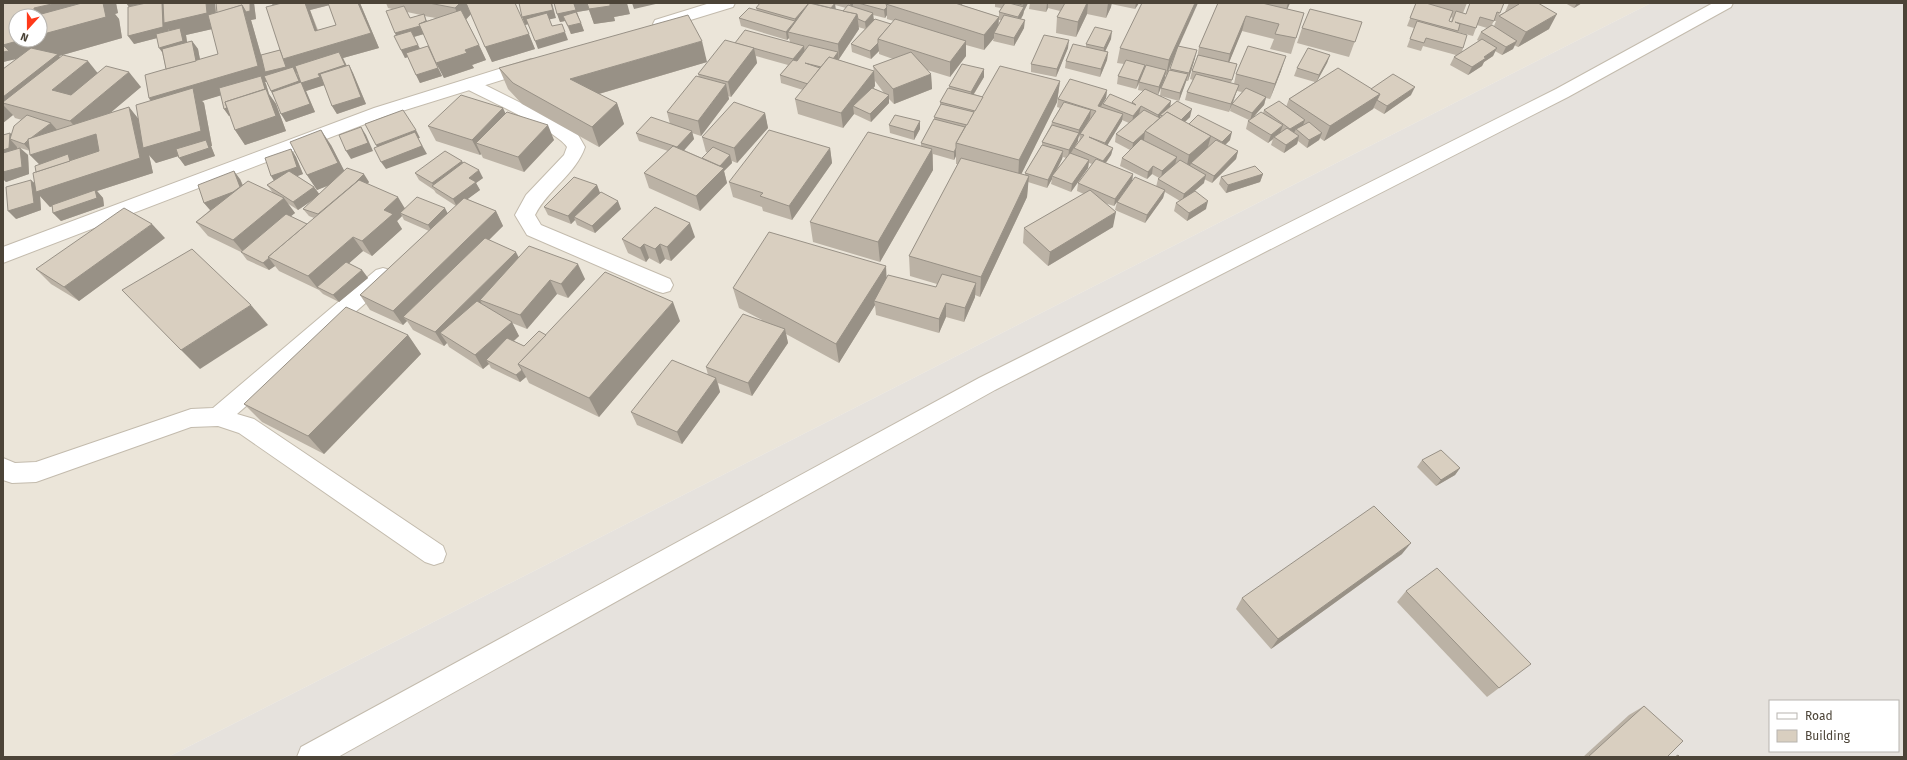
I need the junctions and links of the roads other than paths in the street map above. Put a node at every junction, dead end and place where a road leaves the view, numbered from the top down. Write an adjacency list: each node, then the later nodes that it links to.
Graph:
1 (727, 3): 3 (street)
2 (1725, 3): 12 (street)
3 (643, 30)
4 (546, 60): 5 (street)
5 (471, 84): 6 (street); 8 (street)
6 (3, 254)
7 (398, 264): 9 (street)
8 (663, 285)
9 (218, 417): 10 (street); 11 (street)
10 (3, 468)
11 (434, 554)
12 (311, 757)

